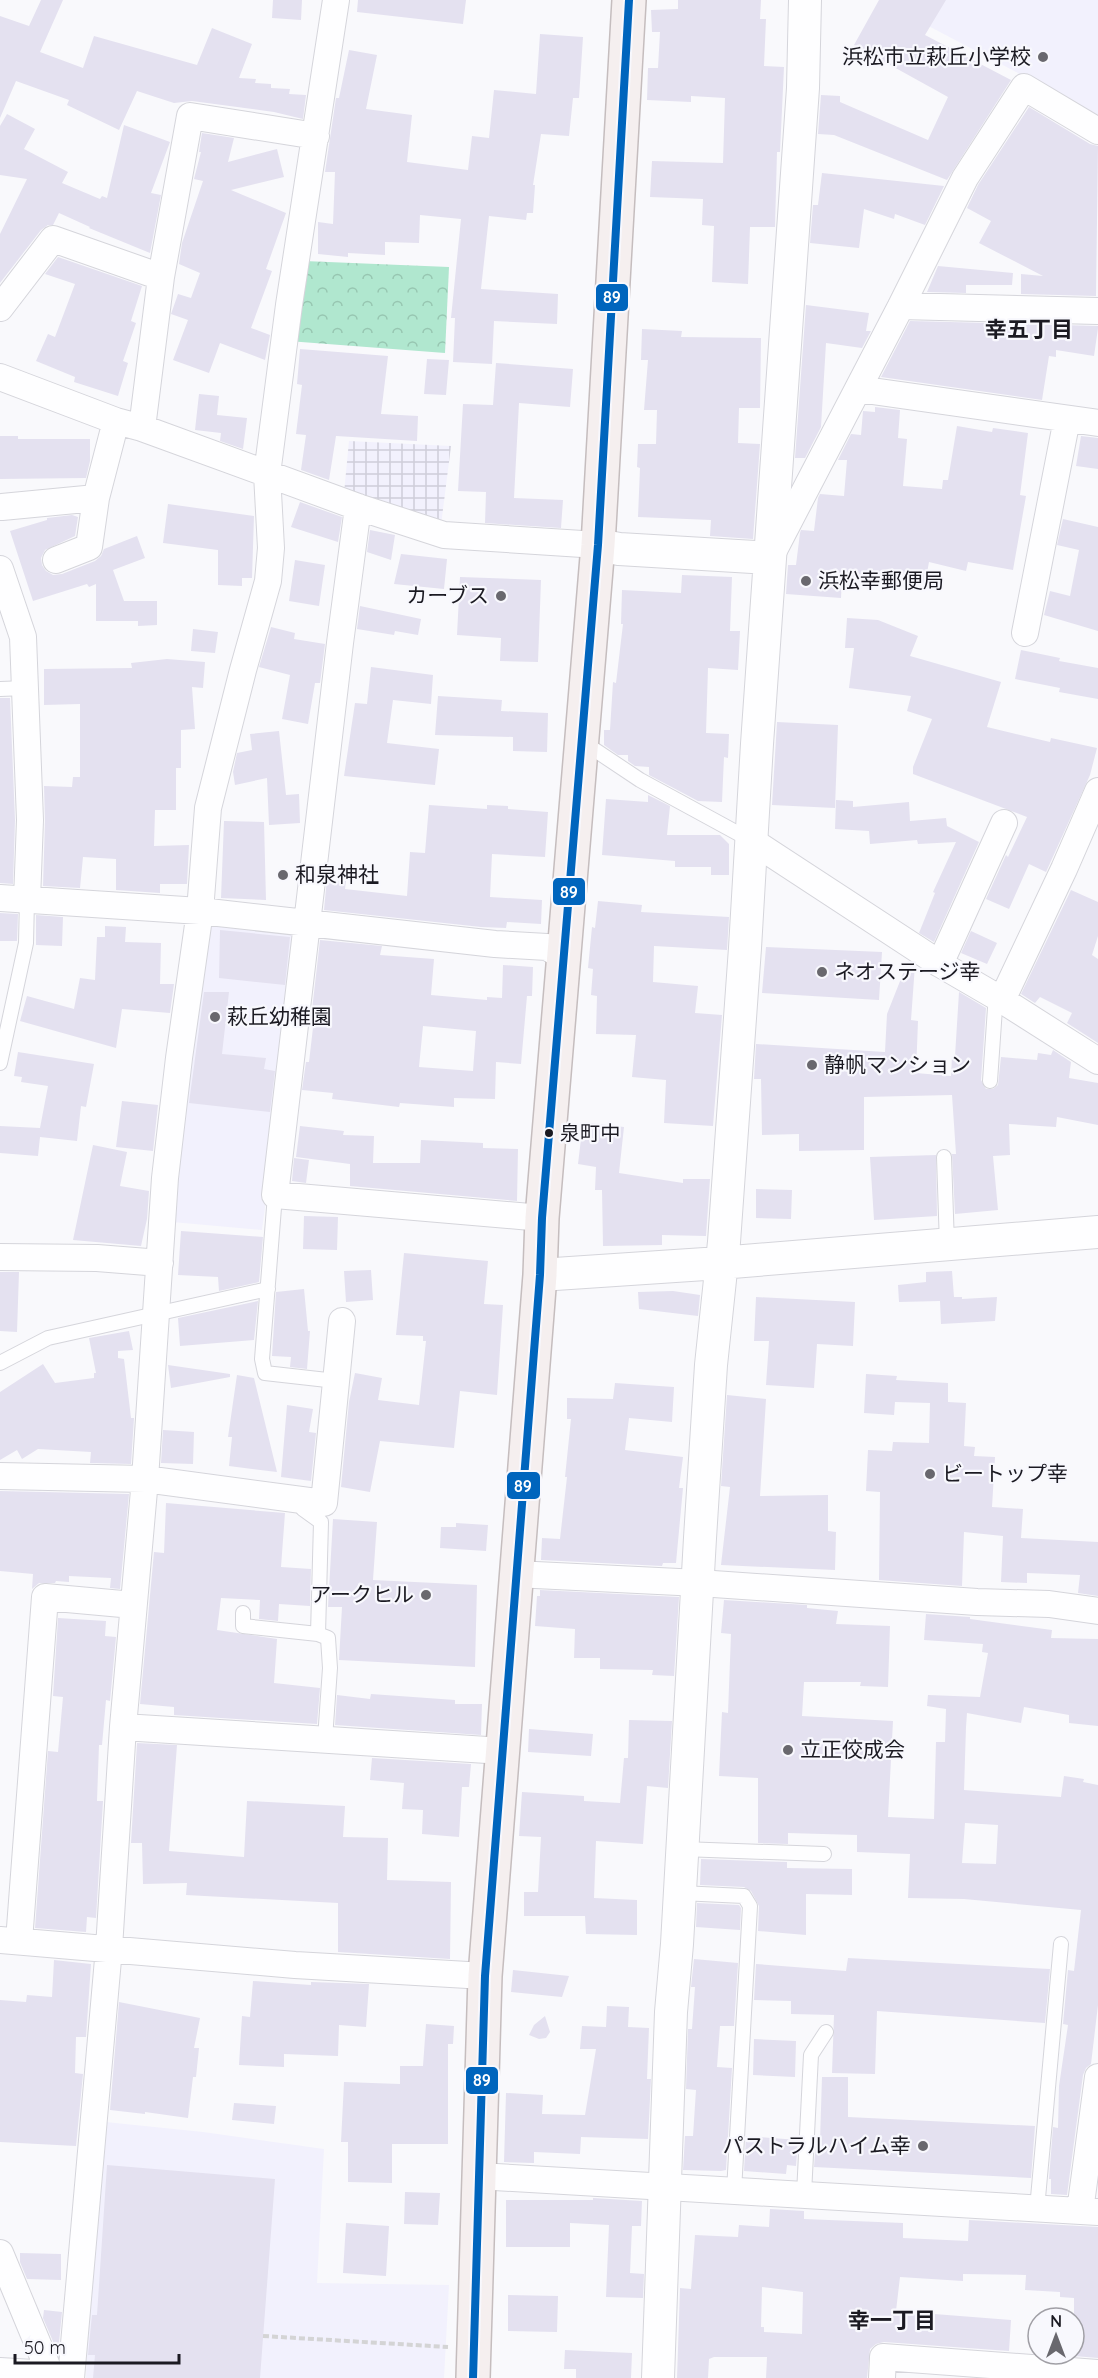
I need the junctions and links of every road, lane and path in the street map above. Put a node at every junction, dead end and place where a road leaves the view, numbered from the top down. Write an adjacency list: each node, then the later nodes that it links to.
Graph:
1 (336, 0): 5 (street)
2 (629, 0): 20 (highway)
3 (805, 0): 21 (street)
4 (1098, 132): 7 (street)
5 (316, 136): 6 (street); 16 (street)
6 (161, 277): 8 (street); 15 (street)
7 (901, 306): 9 (street); 11 (street)
8 (0, 308)
9 (1098, 310)
10 (0, 377): 13 (street)
11 (858, 389): 12 (street); 21 (street)
12 (1067, 419): 14 (street); 24 (street)
13 (116, 421): 15 (street); 17 (street)
14 (1098, 423)
15 (142, 429): 16 (street)
16 (267, 474): 19 (street); 33 (street)
17 (96, 498): 18 (street); 22 (street)
18 (2, 507)
19 (358, 507): 20 (street); 34 (street)
20 (598, 545): 21 (street); 27 (highway)
21 (770, 558): 30 (street)
22 (56, 560)
23 (0, 569): 25 (street)
24 (1025, 633)
25 (26, 688): 26 (lane); 32 (street)
26 (0, 689)
27 (581, 741): 30 (lane); 35 (highway)
28 (1098, 791): 37 (street)
29 (1004, 823): 36 (street)
30 (752, 841): 36 (street); 48 (street)
31 (0, 898): 32 (street)
32 (27, 900): 33 (street); 39 (lane)
33 (200, 911): 34 (street); 47 (street)
34 (307, 923): 35 (street); 42 (street)
35 (563, 957): 43 (highway)
36 (940, 964): 37 (street)
37 (1002, 1000): 38 (street); 40 (lane)
38 (1098, 1061)
39 (0, 1063)
40 (990, 1081)
41 (944, 1157): 45 (lane)
42 (275, 1195): 43 (street); 50 (lane)
43 (543, 1218): 49 (highway)
44 (1098, 1232): 45 (street)
45 (947, 1245): 48 (street)
46 (0, 1257): 47 (street)
47 (160, 1263): 51 (street)
48 (720, 1263): 49 (street); 59 (street)
49 (540, 1275): 58 (highway)
50 (268, 1288): 51 (lane); 54 (lane)
51 (156, 1313): 53 (lane); 56 (street)
52 (342, 1321): 54 (street)
53 (0, 1363)
54 (336, 1381): 57 (street)
55 (0, 1476): 56 (street)
56 (145, 1479): 57 (street); 60 (street)
57 (297, 1499): 63 (lane)
58 (515, 1574): 59 (street); 66 (highway)
59 (699, 1583): 61 (street); 67 (street)
60 (133, 1605): 64 (street); 70 (street)
61 (1098, 1611)
62 (243, 1613): 63 (lane)
63 (318, 1634): 65 (lane)
64 (123, 1727): 65 (street); 72 (street)
65 (325, 1739): 66 (street)
66 (503, 1751): 73 (highway)
67 (682, 1849): 68 (lane); 69 (street)
68 (824, 1854)
69 (680, 1893): 77 (street); 78 (lane)
70 (10, 1941): 72 (street)
71 (1061, 1944): 80 (lane)
72 (109, 1948): 73 (street); 87 (street)
73 (485, 1976): 76 (highway)
74 (826, 2032): 79 (lane)
75 (1098, 2077): 81 (street)
76 (478, 2176): 77 (street); 88 (highway)
77 (664, 2187): 78 (street); 89 (street)
78 (734, 2191): 79 (street)
79 (804, 2194): 80 (street)
80 (1037, 2209): 81 (street)
81 (1089, 2211)
82 (0, 2253): 87 (street)
83 (263, 2336): 84 (path)
84 (445, 2347)
85 (0, 2371): 87 (street)
86 (1098, 2373): 90 (street)
87 (58, 2377)
88 (473, 2378)
89 (658, 2378)
90 (882, 2378)

